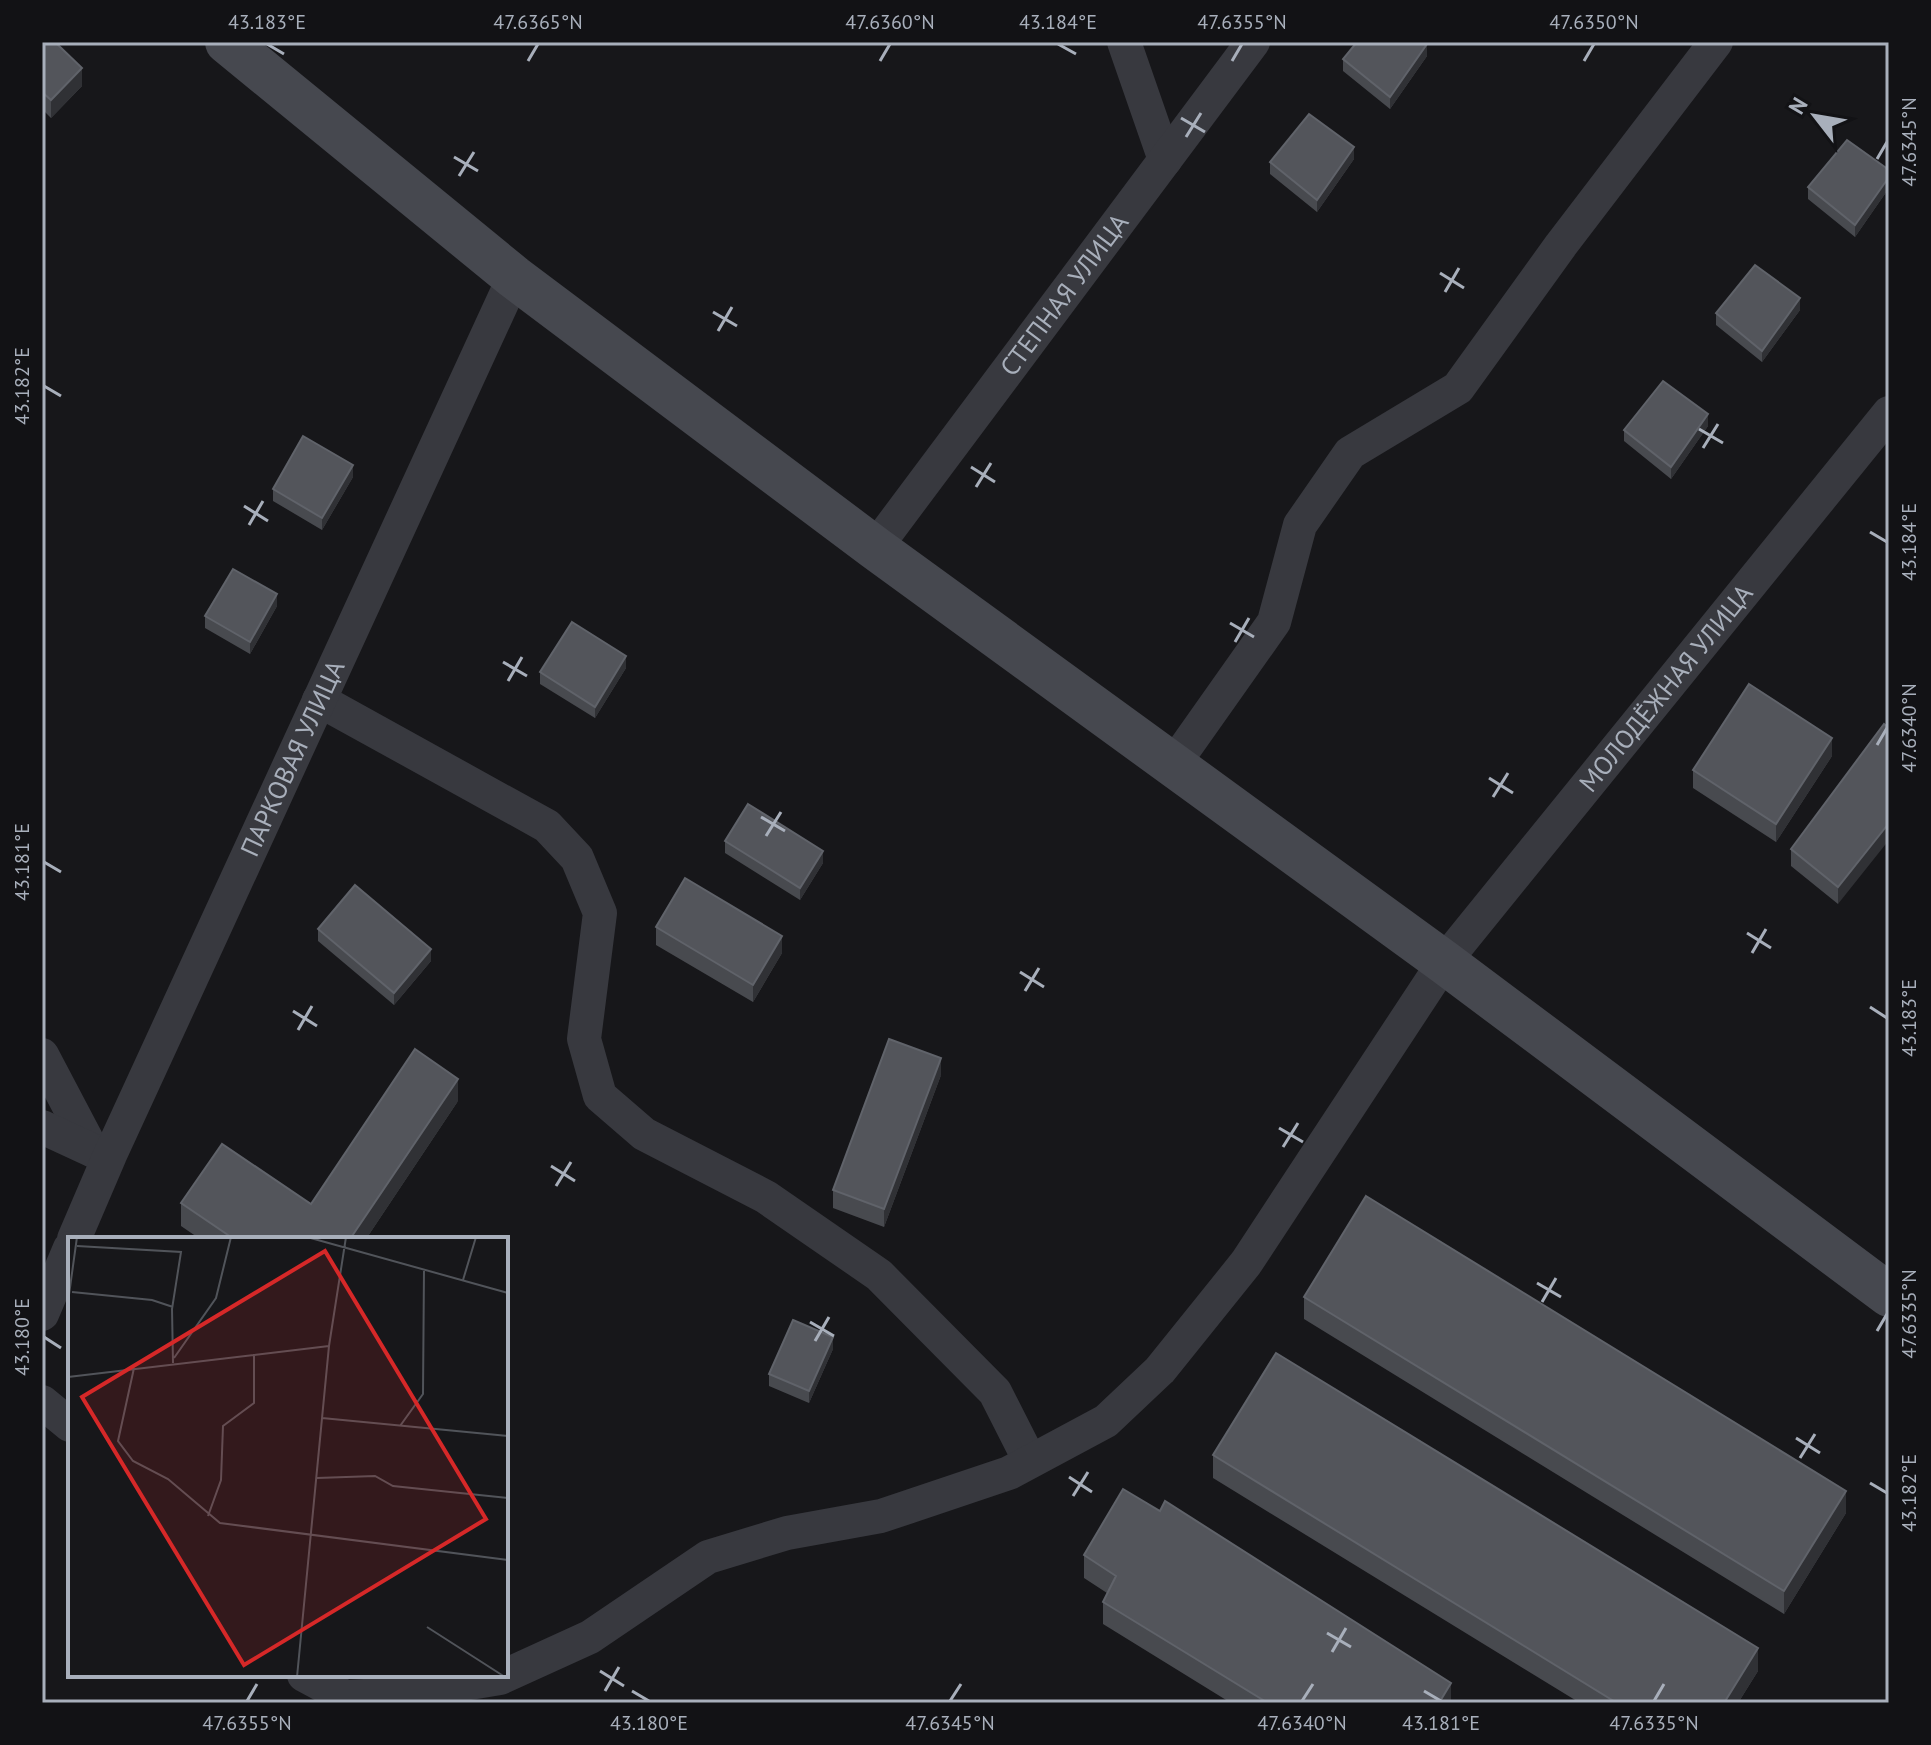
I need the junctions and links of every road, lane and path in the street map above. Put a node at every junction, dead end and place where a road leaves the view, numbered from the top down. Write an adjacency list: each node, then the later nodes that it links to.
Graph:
1 (227, 42): 6 (street)
2 (1124, 42): 5 (street)
3 (1253, 42): 5 (street, СТЕПНАЯ УЛИЦА)
4 (1716, 42): 10 (street)
5 (1165, 160): 8 (street, СТЕПНАЯ УЛИЦА)
6 (514, 277): 8 (street); 9 (street, ПАРКОВАЯ УЛИЦА)
7 (1889, 413): 11 (street, МОЛОДЁЖНАЯ УЛИЦА)
8 (875, 548): 10 (street)
9 (319, 700): 14 (street, ПАРКОВАЯ УЛИЦА); 21 (street)
10 (1173, 765): 11 (street)
11 (1444, 962): 17 (street); 21 (street, МОЛОДЁЖНАЯ УЛИЦА)
12 (42, 1055): 14 (street)
13 (42, 1127): 14 (street)
14 (101, 1153): 15 (street, ПАРКОВАЯ УЛИЦА)
15 (75, 1237)
16 (68, 1253): 18 (street)
17 (1889, 1295)
18 (42, 1314)
19 (42, 1402): 20 (street)
20 (68, 1423)
21 (1030, 1461): 22 (street, МОЛОДЁЖНАЯ УЛИЦА)
22 (508, 1674)
23 (308, 1677): 24 (street, МОЛОДЁЖНАЯ УЛИЦА)
24 (502, 1677)

